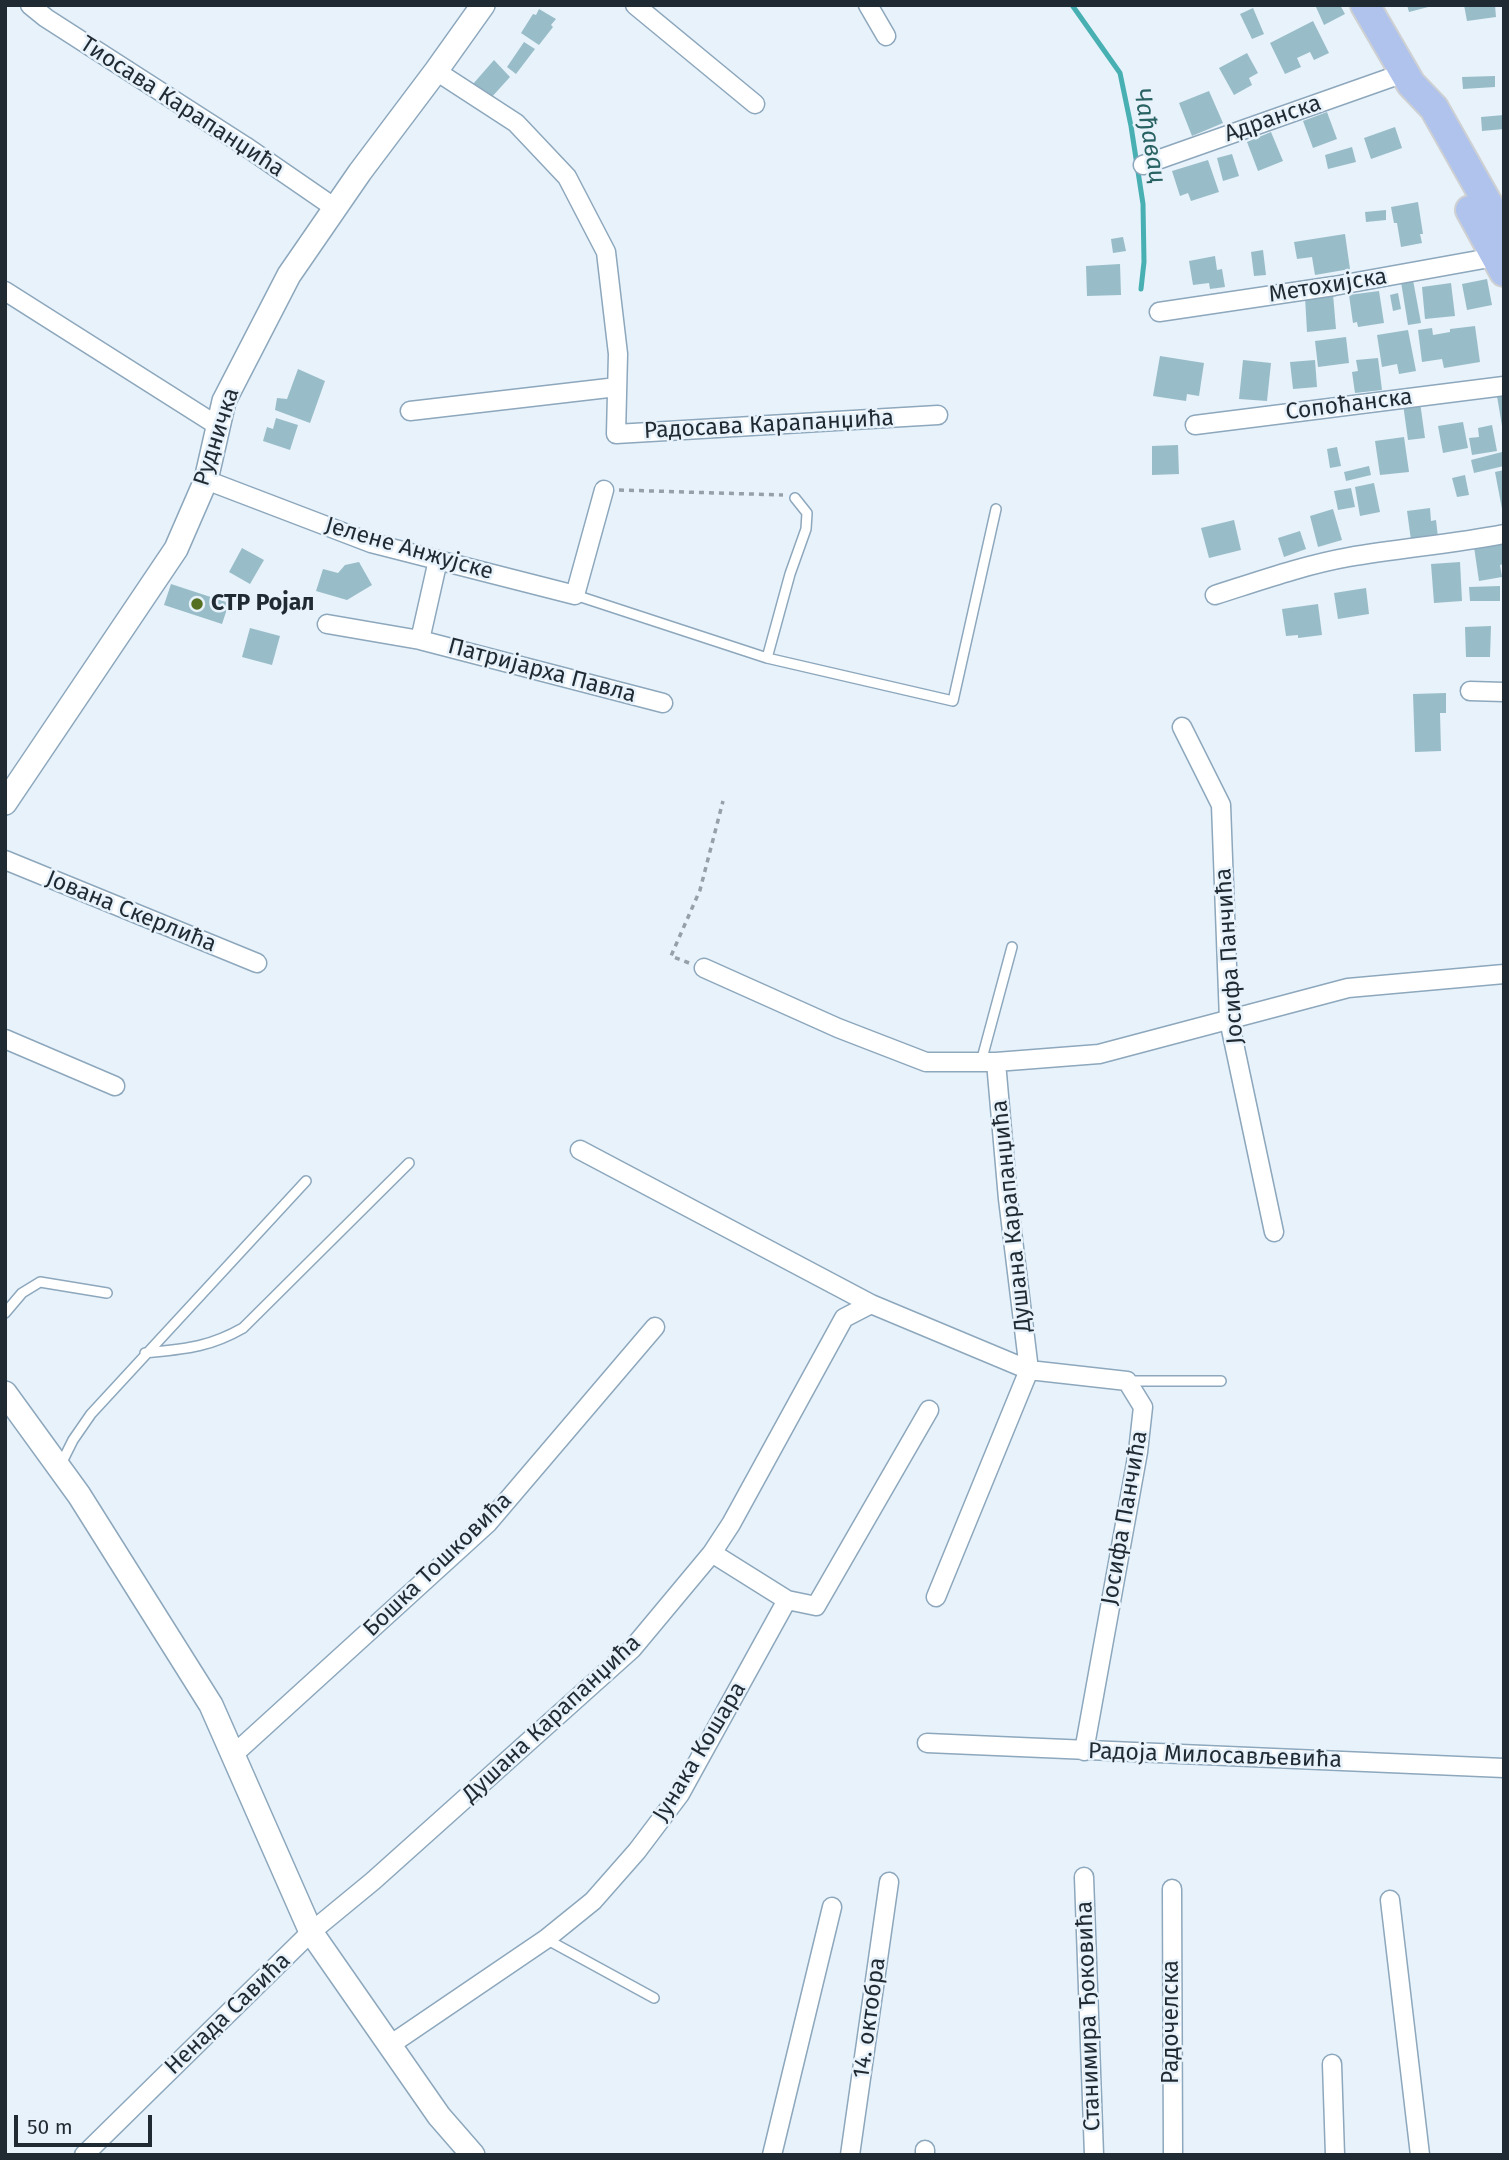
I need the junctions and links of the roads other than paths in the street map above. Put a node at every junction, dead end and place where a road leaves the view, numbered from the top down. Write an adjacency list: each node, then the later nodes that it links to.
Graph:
1 (30, 5): 11 (street, Тиосава Карапанџића)
2 (483, 5): 7 (street, Рудничка)
3 (635, 5): 9 (street)
4 (868, 5): 6 (street)
5 (1365, 5): 8 (main road)
6 (886, 36)
7 (436, 71): 11 (street, Рудничка); 16 (street, Радосава Карапанџића)
8 (1407, 78): 10 (street, Адранска); 12 (main road)
9 (755, 104)
10 (1143, 165)
11 (335, 208): 20 (street, Рудничка)
12 (1501, 253): 14 (street, Метохијска)
13 (5, 291): 20 (street)
14 (1159, 312)
15 (1504, 386): 19 (street, Сопоћанска)
16 (617, 387): 17 (street); 18 (street, Радосава Карапанџића)
17 (410, 411)
18 (937, 415)
19 (1195, 425)
20 (218, 426): 21 (street, Рудничка)
21 (206, 480): 26 (street, Јелене Анжујске); 36 (street, Рудничка)
22 (604, 489): 27 (street)
23 (795, 498): 31 (lane)
24 (996, 509): 31 (lane, Јелене Анжујске)
25 (1504, 534): 28 (street)
26 (438, 560): 27 (street, Јелене Анжујске); 30 (street, Патријарха Павла)
27 (575, 595): 31 (lane, Јелене Анжујске)
28 (1215, 595)
29 (327, 624): 30 (street, Патријарха Павла)
30 (420, 640): 34 (street, Патријарха Павла)
31 (767, 658)
32 (1470, 691): 33 (street)
33 (1504, 692)
34 (663, 703)
35 (1182, 727): 42 (street, Јосифа Панчића)
36 (8, 794)
37 (5, 860): 39 (street, Јована Скерлића)
38 (1012, 947): 44 (lane)
39 (257, 963)
40 (704, 968): 44 (street)
41 (1504, 974): 42 (street)
42 (1229, 1020): 44 (street); 49 (street, Јосифа Панчића)
43 (5, 1039): 45 (street)
44 (988, 1062): 55 (street, Душана Карапанџића)
45 (115, 1086)
46 (580, 1150): 51 (street, Душана Карапанџића)
47 (409, 1163): 54 (lane)
48 (306, 1181): 54 (lane)
49 (1274, 1232)
50 (107, 1293): 52 (lane)
51 (871, 1304): 55 (street, Душана Карапанџића); 61 (street, Душана Карапанџића)
52 (5, 1313)
53 (655, 1327): 66 (street, Бошка Тошковића)
54 (145, 1353): 60 (lane)
55 (1028, 1370): 56 (street, Душана Карапанџића); 62 (street, Душана Карапанџића)
56 (1127, 1381): 57 (lane); 65 (street, Јосифа Панчића)
57 (1221, 1381)
58 (5, 1393): 60 (street)
59 (929, 1410): 63 (street)
60 (60, 1468): 66 (street)
61 (712, 1553): 63 (street); 73 (street, Душана Карапанџића)
62 (936, 1597)
63 (788, 1600): 74 (street, Јунака Кошара)
64 (927, 1744): 65 (street, Радоја Милосављевића)
65 (1084, 1751): 67 (street, Радоја Милосављевића)
66 (233, 1755): 73 (street)
67 (1504, 1768)
68 (1084, 1877): 82 (street, Станимира Ђоковића)
69 (889, 1882): 81 (street, 14. октобра)
70 (1171, 1889): 83 (street, Радочелска)
71 (1390, 1900): 85 (street)
72 (832, 1908): 80 (street)
73 (311, 1932): 76 (street); 78 (street, Ненада Савића)
74 (546, 1940): 75 (lane); 76 (street, Јунака Кошара)
75 (654, 1998)
76 (390, 2045): 79 (street)
77 (1332, 2064): 84 (street)
78 (84, 2155)
79 (473, 2155)
80 (772, 2155)
81 (850, 2155)
82 (1094, 2155)
83 (1173, 2155)
84 (1335, 2155)
85 (1420, 2155)

